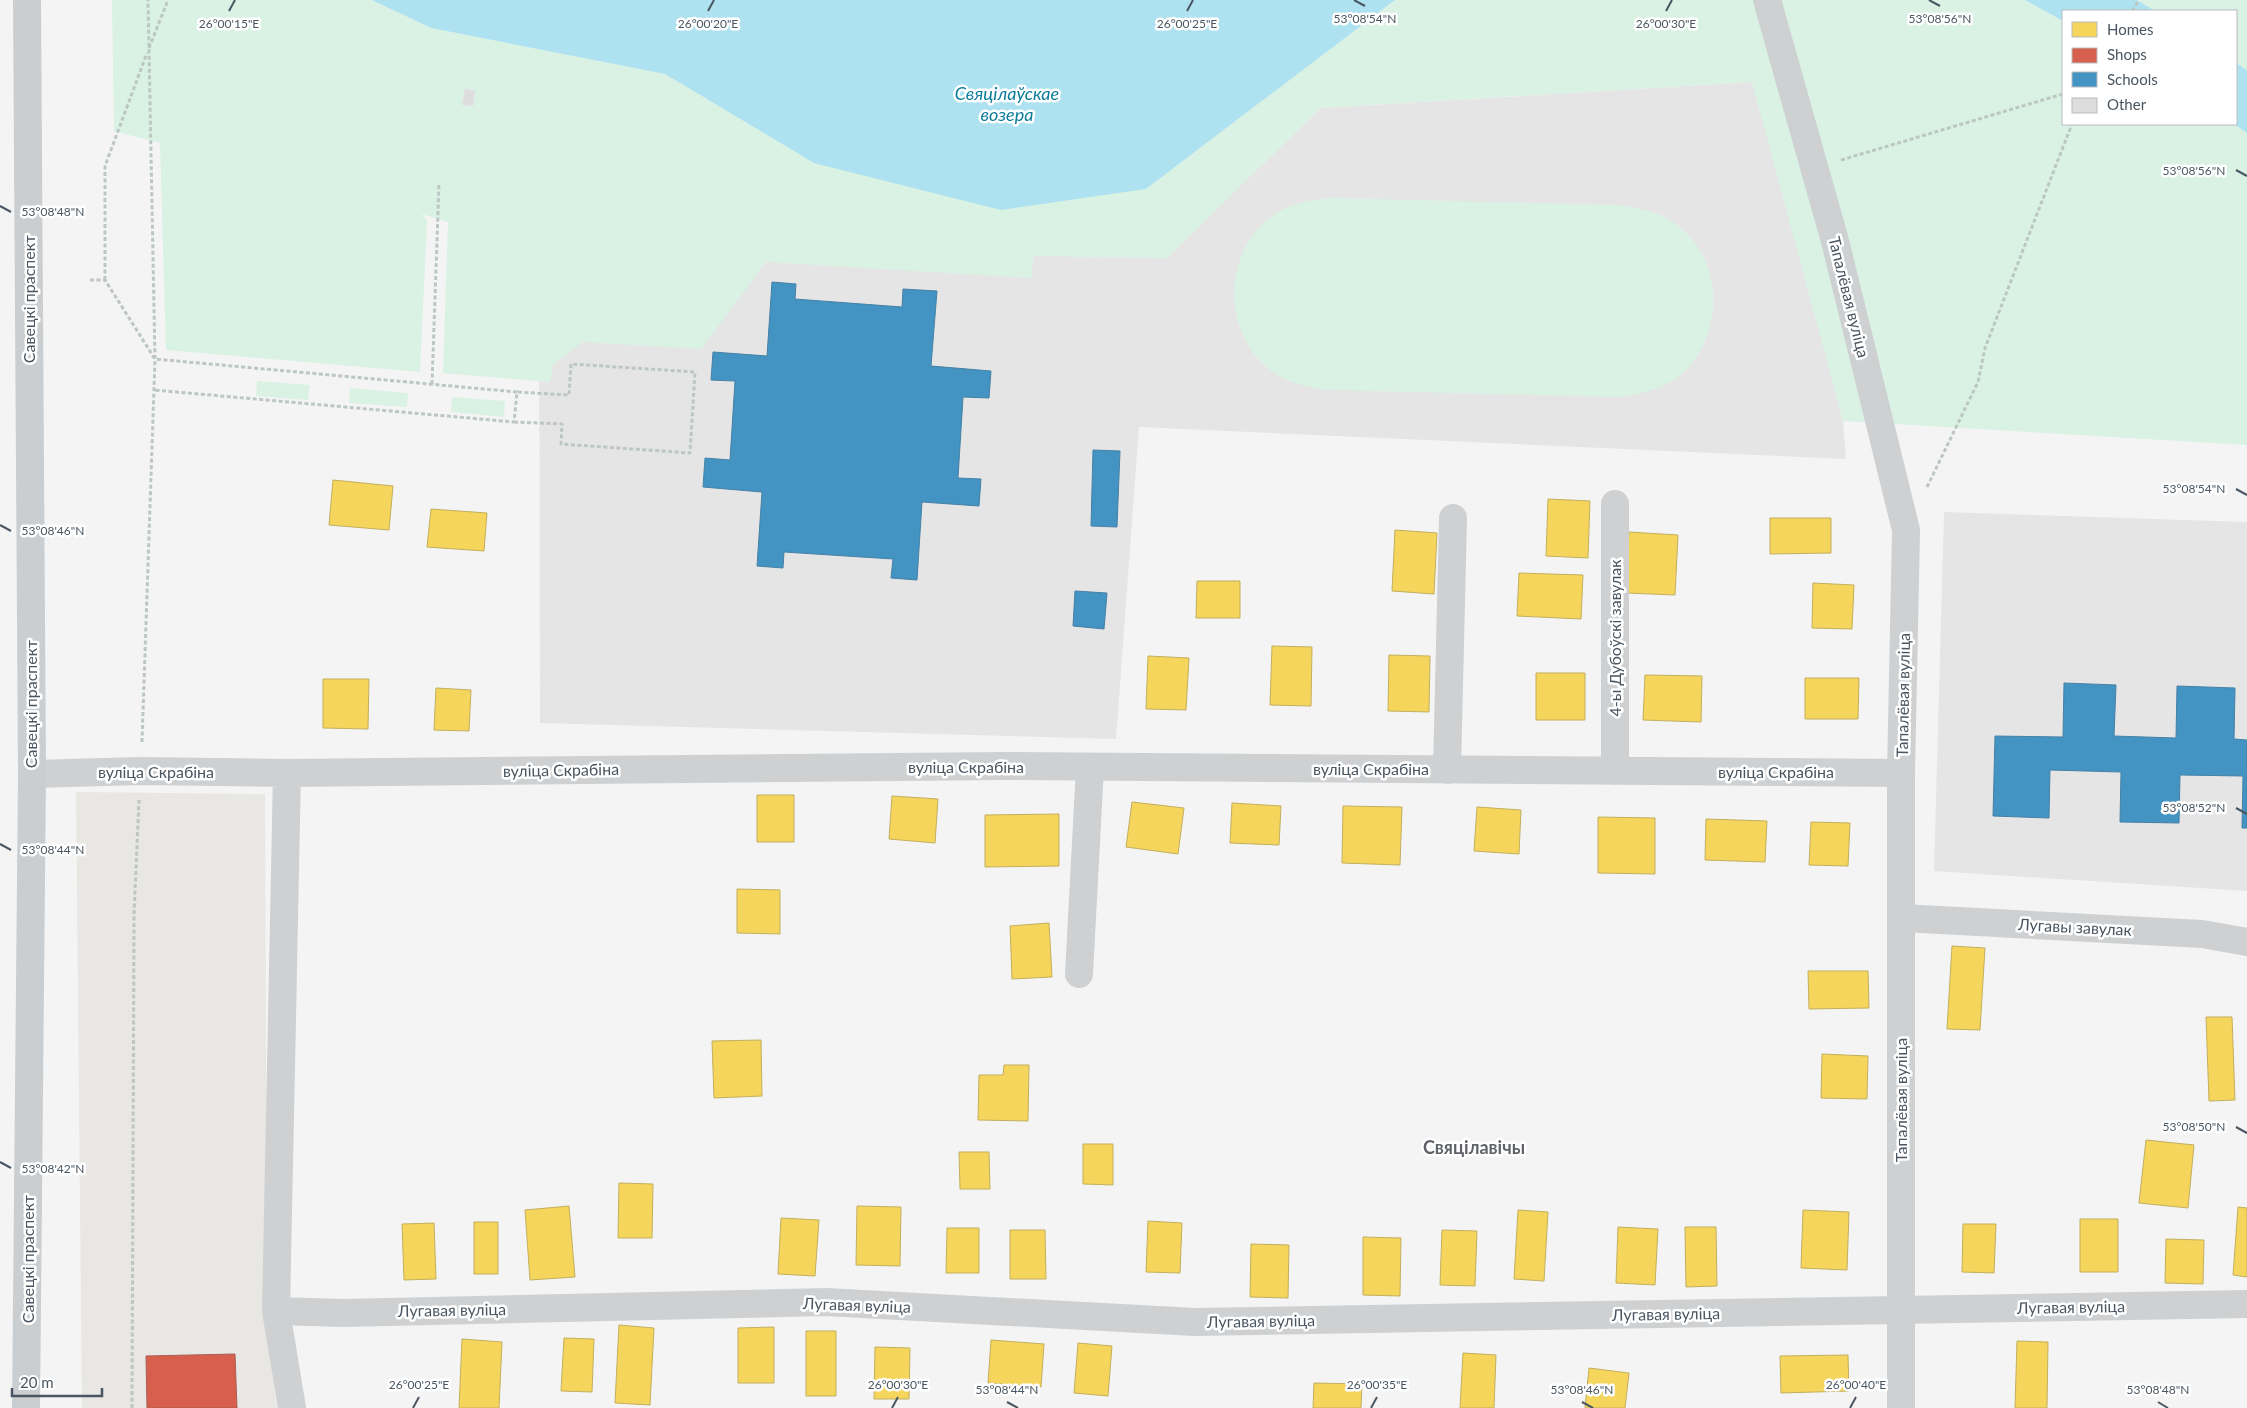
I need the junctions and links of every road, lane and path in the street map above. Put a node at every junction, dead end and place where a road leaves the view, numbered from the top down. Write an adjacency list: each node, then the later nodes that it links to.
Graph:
1 (27, 0): 26 (main road, Савецкі праспект)
2 (148, 0): 5 (path)
3 (168, 0): 5 (path)
4 (1767, 0): 8 (street, Тапалёвая вуліца)
5 (148, 50): 11 (path); 12 (path)
6 (2062, 94): 8 (path)
7 (2072, 125): 19 (path)
8 (1815, 168): 19 (street, Тапалёвая вуліца)
9 (439, 184): 13 (path)
10 (90, 280): 11 (path)
11 (105, 280): 12 (path)
12 (155, 359): 13 (path); 14 (path)
13 (432, 384): 15 (path)
14 (154, 390): 16 (path); 21 (path)
15 (517, 392): 16 (path); 16 (path)
16 (514, 422)
17 (1615, 504): 23 (street, 4-ы Дубоўскі завулак)
18 (1453, 518): 22 (street)
19 (1906, 530): 25 (street, Тапалёвая вуліца)
20 (1090, 767): 22 (street, вуліца Скрабіна); 24 (street, вуліца Скрабіна); 29 (street)
21 (141, 770): 24 (street, вуліца Скрабіна); 26 (street, вуліца Скрабіна); 34 (path)
22 (1446, 770): 23 (street, вуліца Скрабіна)
23 (1615, 771): 25 (street, вуліца Скрабіна)
24 (287, 773): 32 (street)
25 (1901, 773): 27 (street, Тапалёвая вуліца)
26 (32, 774): 33 (main road, Савецкі праспект)
27 (1902, 918): 28 (street, Лугавы завулак); 31 (street, Тапалёвая вуліца)
28 (2247, 942)
29 (1078, 974)
30 (2247, 1304): 31 (street, Лугавая вуліца)
31 (1901, 1310): 32 (street, Лугавая вуліца); 36 (street, Тапалёвая вуліца)
32 (276, 1311): 35 (street)
33 (26, 1408)
34 (132, 1408)
35 (292, 1408)
36 (1901, 1408)

